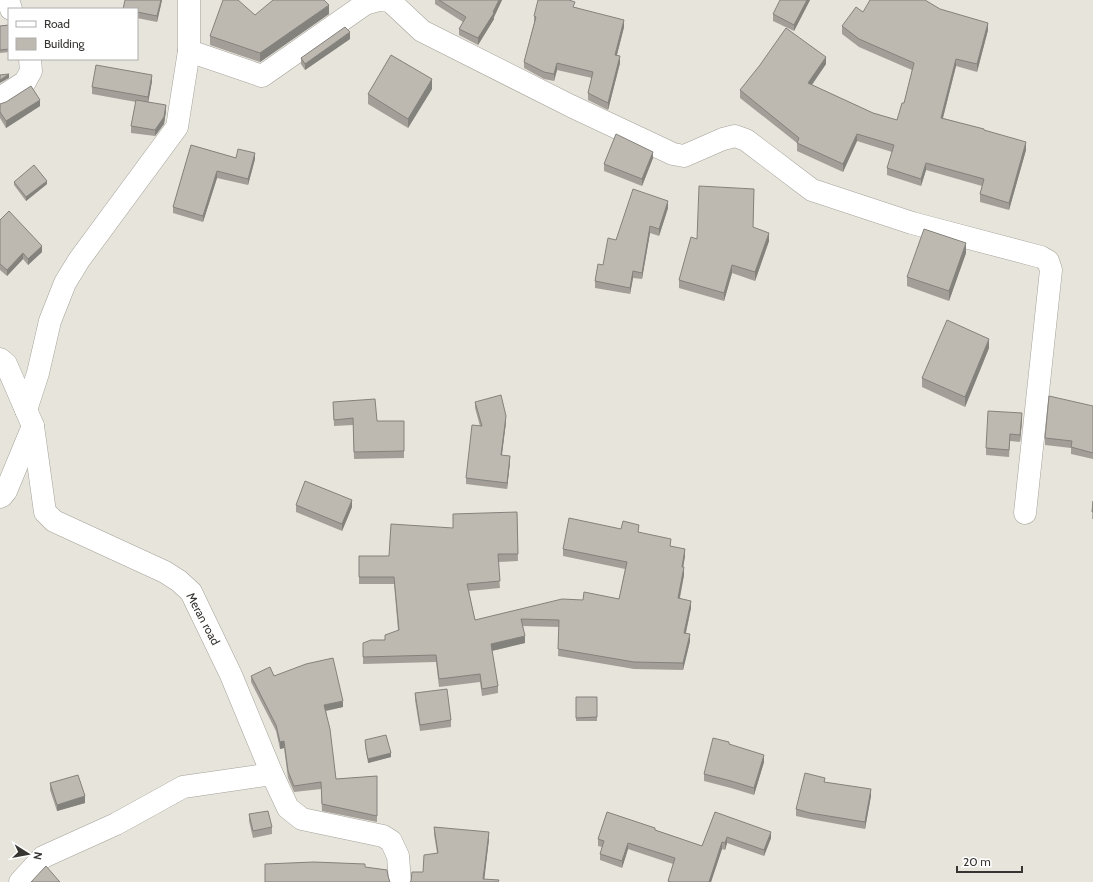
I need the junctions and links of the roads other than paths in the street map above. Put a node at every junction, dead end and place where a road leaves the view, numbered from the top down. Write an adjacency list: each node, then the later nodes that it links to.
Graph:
1 (189, 0): 2 (street)
2 (188, 51): 6 (street); 8 (street)
3 (30, 60): 4 (street)
4 (0, 98)
5 (0, 359): 6 (street, Meran road)
6 (30, 418): 7 (street); 9 (street, Meran road)
7 (0, 497)
8 (1025, 513)
9 (272, 774): 10 (street); 11 (street, Meran road)
10 (20, 882)
11 (400, 882)

